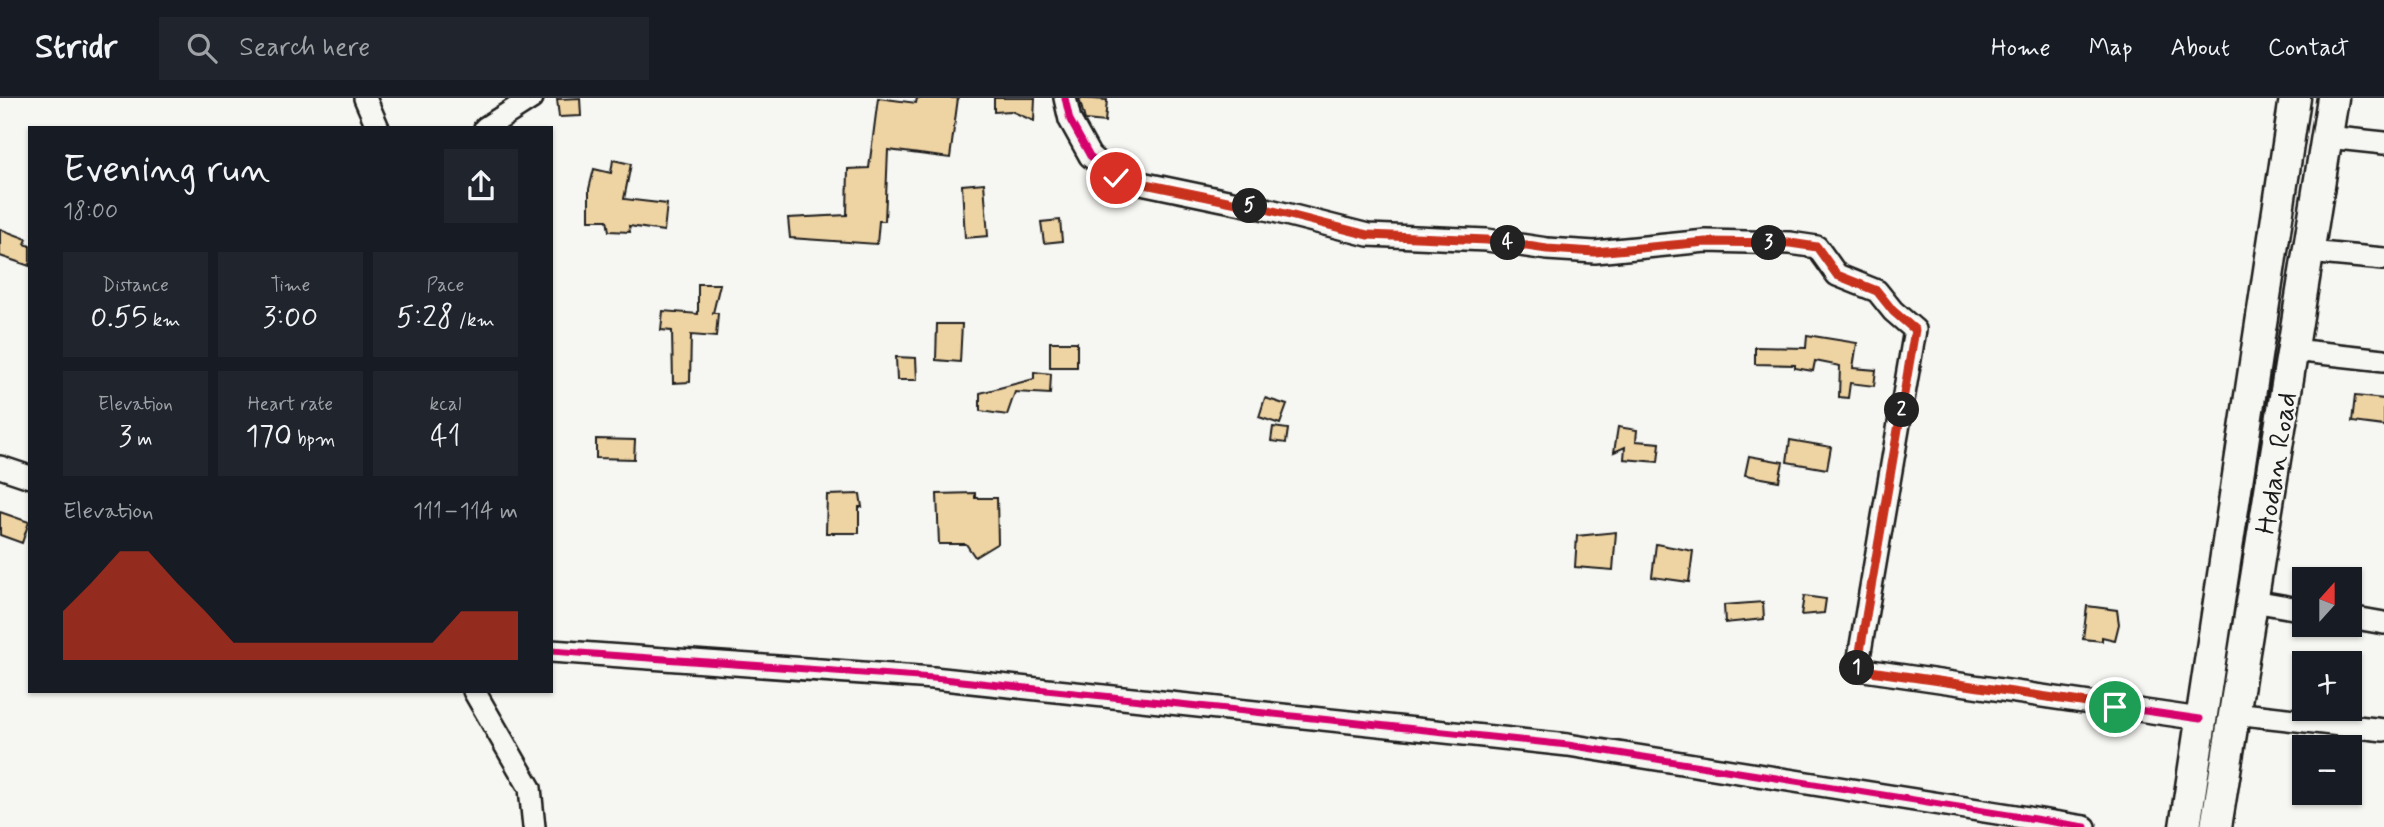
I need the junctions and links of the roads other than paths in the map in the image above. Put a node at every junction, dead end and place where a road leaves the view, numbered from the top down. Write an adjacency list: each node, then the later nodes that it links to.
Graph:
1 (365, 98): 6 (street)
2 (532, 98): 7 (street)
3 (1065, 98): 23 (street)
4 (2295, 98): 23 (main road, Hodan Road)
5 (2333, 98): 8 (main road, Hodan Road)
6 (377, 126)
7 (488, 126)
8 (2327, 136): 9 (street); 10 (main road, Hodan Road)
9 (2384, 143)
10 (2308, 252): 11 (street); 12 (main road, Hodan Road)
11 (2384, 259)
12 (2293, 350): 13 (street); 16 (main road, Hodan Road)
13 (2384, 360)
14 (0, 467): 15 (street)
15 (28, 476)
16 (2253, 601): 17 (street); 22 (main road, Hodan Road)
17 (2292, 608)
18 (2362, 619): 19 (street)
19 (2384, 623)
20 (553, 650): 26 (street)
21 (475, 693): 25 (street)
22 (2234, 713): 24 (street); 28 (main road, Hodan Road)
23 (2200, 719): 27 (main road, Hodan Road)
24 (2384, 730)
25 (534, 827)
26 (2085, 827)
27 (2185, 827)
28 (2216, 827)

